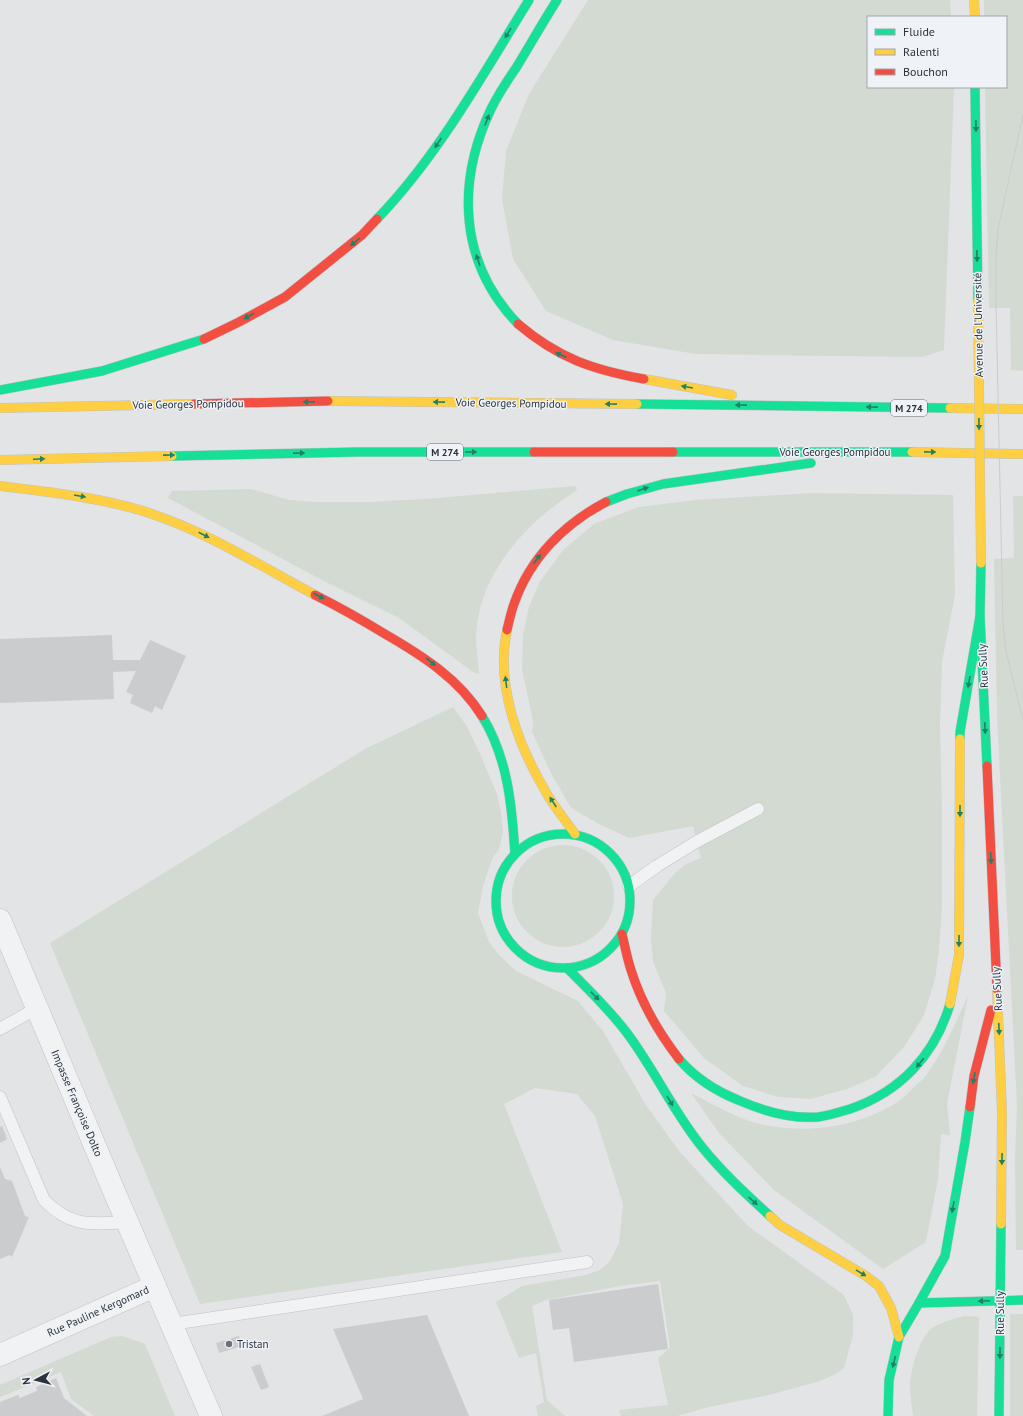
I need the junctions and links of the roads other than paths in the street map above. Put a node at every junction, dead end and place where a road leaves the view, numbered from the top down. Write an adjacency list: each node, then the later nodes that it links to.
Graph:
1 (529, 0): 6 (main road, one-way to 6)
2 (557, 0): 7 (main road, one-way to 2)
3 (974, 0): 4 (main road)
4 (975, 16)
5 (975, 88): 14 (main road, Avenue de l'Université, one-way to 14, bridge)
6 (0, 390)
7 (794, 406): 8 (main road, Voie Georges Pompidou / M 274, one-way to 8); 9 (main road, Voie Georges Pompidou / M 274, one-way to 7)
8 (0, 408)
9 (1023, 409)
10 (891, 452): 11 (main road, Voie Georges Pompidou / M 274, one-way to 11); 12 (main road, Voie Georges Pompidou / M 274, one-way to 10); 17 (main road, one-way to 10)
11 (1023, 454)
12 (0, 460)
13 (0, 486): 18 (main road, one-way to 18)
14 (981, 563): 15 (main road, Rue Sully)
15 (980, 616): 21 (main road, one-way to 21); 23 (main road, Rue Sully, one-way to 23)
16 (758, 809): 19 (lane)
17 (575, 834): 18 (main road); 19 (main road)
18 (515, 854): 22 (main road)
19 (629, 886): 21 (main road)
20 (0, 920): 24 (street, Impasse Françoise Dolto)
21 (622, 934): 22 (main road)
22 (567, 968): 34 (main road, one-way to 34)
23 (997, 986): 30 (main road, Rue Sully, one-way to 30); 32 (main road, one-way to 32)
24 (37, 1008): 25 (lane); 27 (street, Impasse Françoise Dolto)
25 (0, 1029)
26 (0, 1097): 27 (lane)
27 (127, 1222): 29 (street, Impasse Françoise Dolto)
28 (587, 1262): 33 (lane)
29 (155, 1286): 33 (street, Rue Pauline Kergomard); 35 (street, Rue Pauline Kergomard)
30 (1001, 1300): 31 (main road); 32 (main road, one-way to 32); 38 (main road, Rue Sully, one-way to 38)
31 (1023, 1300)
32 (919, 1303): 34 (main road)
33 (172, 1324): 36 (street, Rue Pauline Kergomard)
34 (899, 1337): 37 (main road, one-way to 37)
35 (0, 1355)
36 (211, 1416)
37 (888, 1416)
38 (999, 1416)

